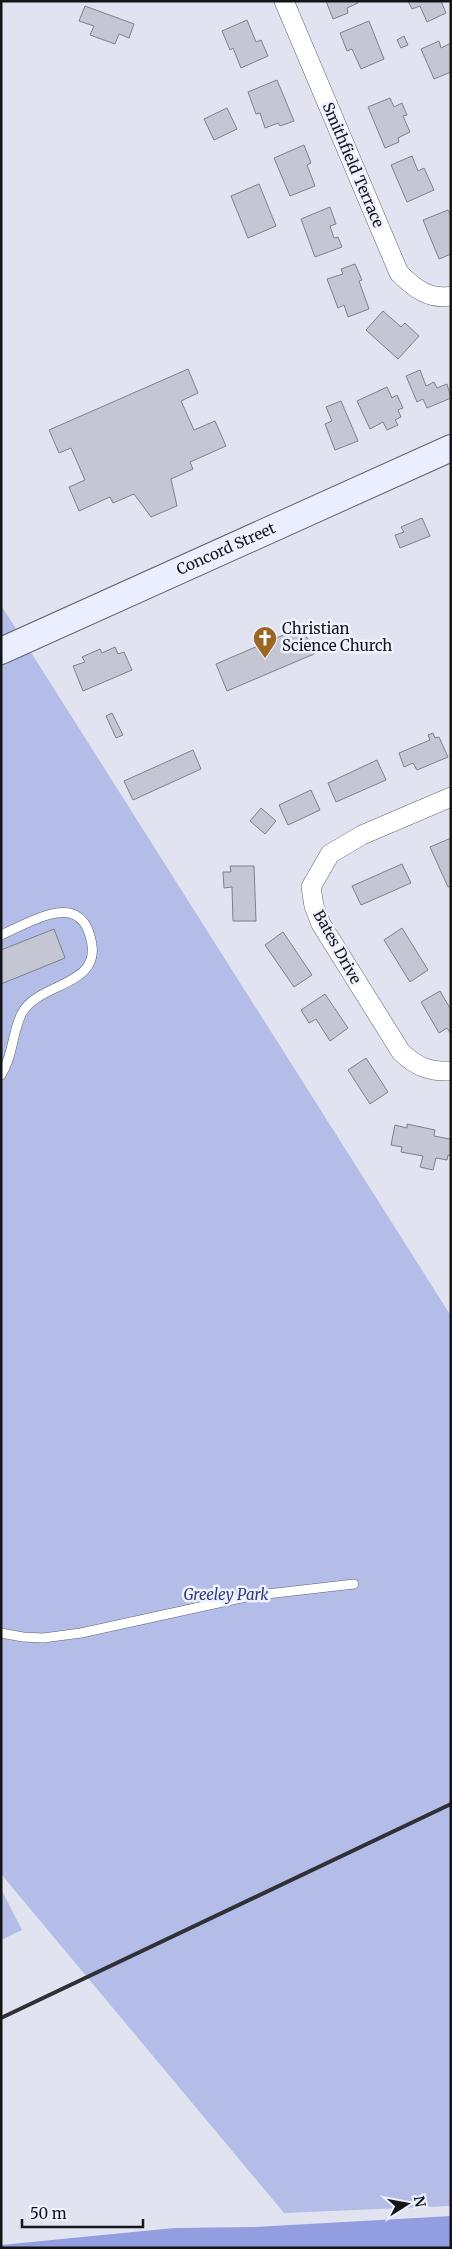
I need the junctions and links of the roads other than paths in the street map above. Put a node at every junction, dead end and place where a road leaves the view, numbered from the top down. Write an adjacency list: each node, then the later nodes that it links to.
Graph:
1 (284, 1): 2 (street, Smithfield Terrace)
2 (451, 296)
3 (451, 448): 4 (main road, Concord Street)
4 (1, 651)
5 (451, 797): 7 (street, Bates Drive)
6 (1, 936): 8 (lane)
7 (451, 1071)
8 (1, 1075)
9 (354, 1584): 10 (lane)
10 (1, 1633)

